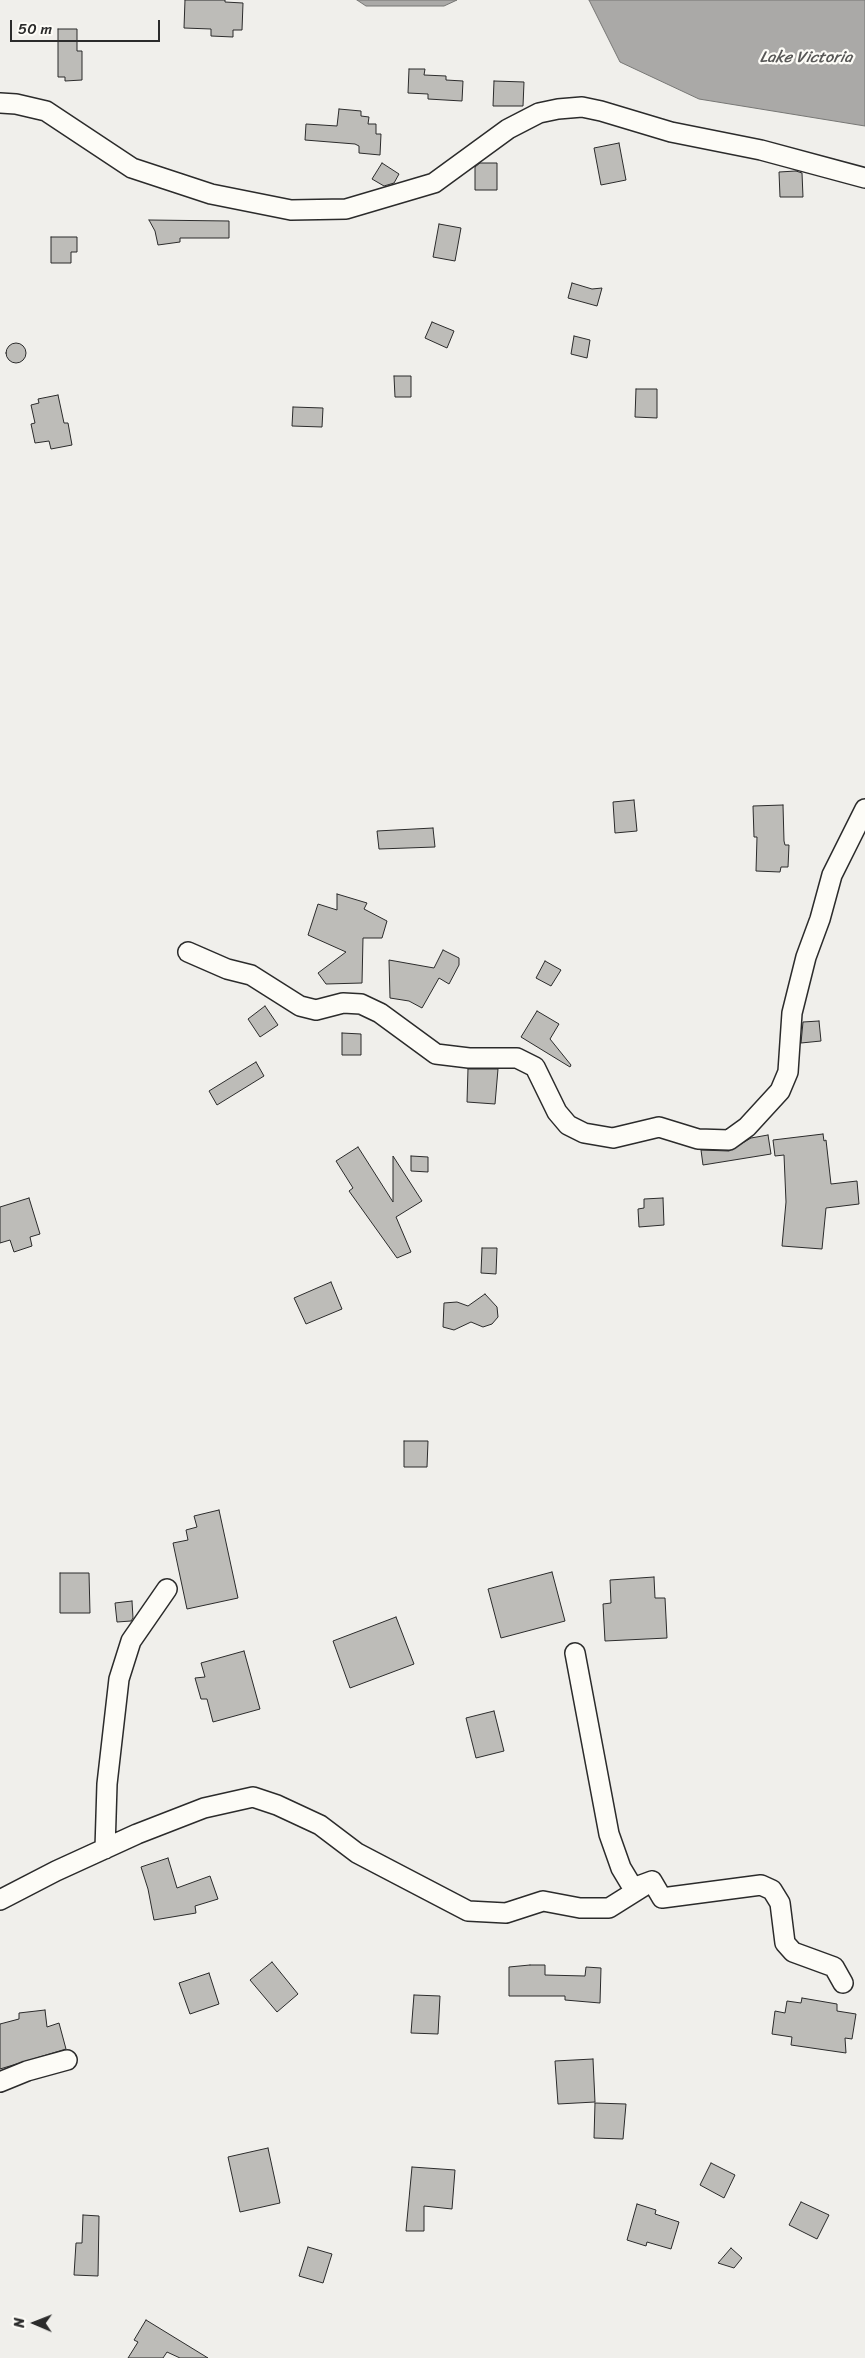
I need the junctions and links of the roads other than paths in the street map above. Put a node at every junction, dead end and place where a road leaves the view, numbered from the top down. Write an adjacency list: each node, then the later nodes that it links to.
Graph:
1 (0, 103): 2 (street)
2 (865, 178)
3 (865, 809): 4 (street)
4 (188, 952)
5 (167, 1589): 7 (street)
6 (575, 1653): 8 (street)
7 (105, 1849): 8 (street); 9 (street)
8 (652, 1881): 10 (street)
9 (0, 1900)
10 (843, 1983)
11 (67, 2060): 12 (street)
12 (0, 2082)

